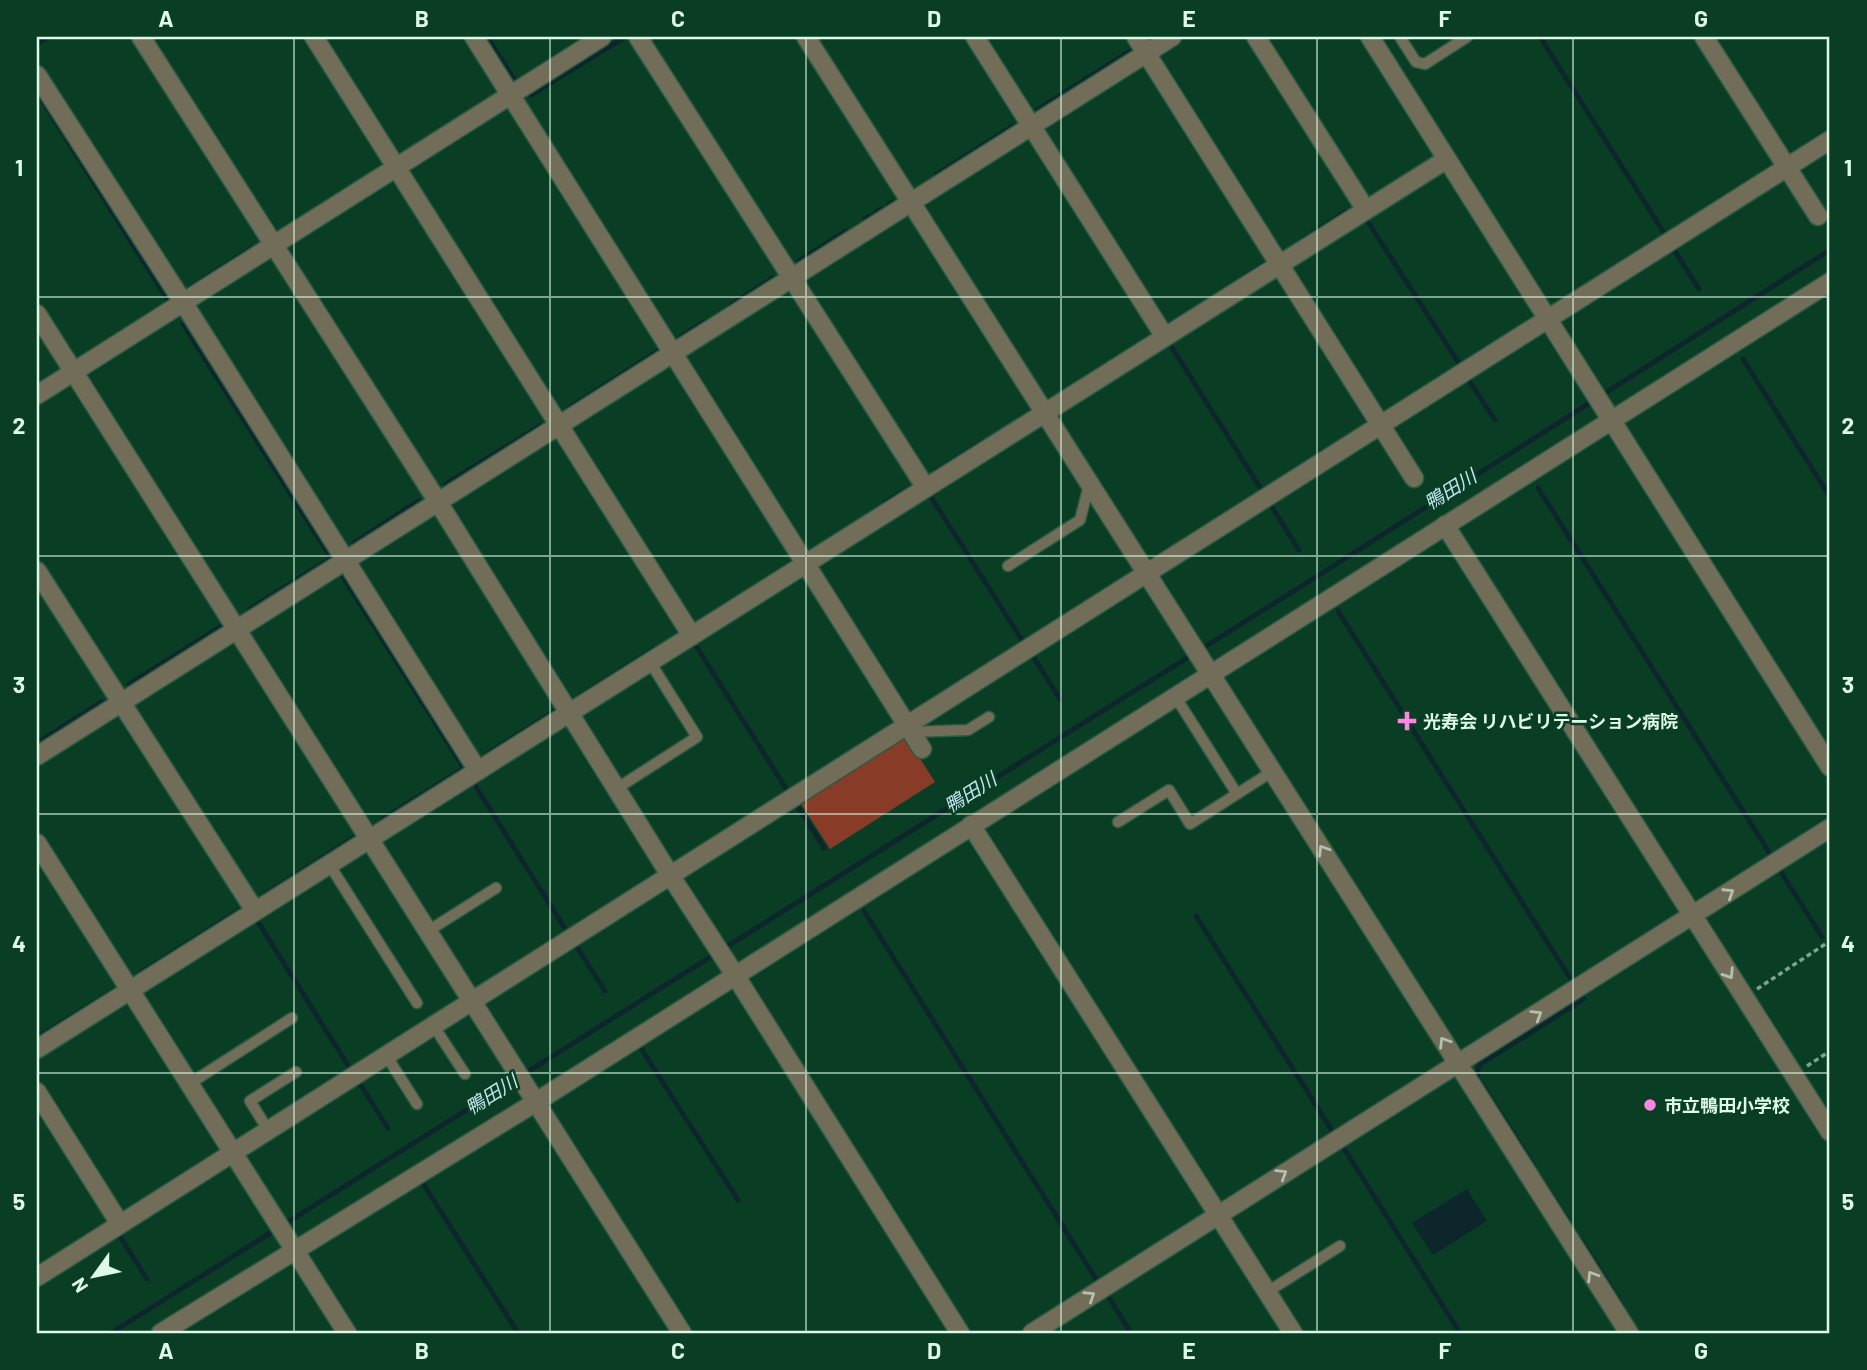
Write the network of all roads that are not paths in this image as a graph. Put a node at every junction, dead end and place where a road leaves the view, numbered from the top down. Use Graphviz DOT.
graph roads {
  1 [pos="141,37"];
  2 [pos="314,37"];
  3 [pos="474,37"];
  4 [pos="602,37"];
  5 [pos="638,37"];
  6 [pos="806,37"];
  7 [pos="975,37"];
  8 [pos="1136,37"];
  9 [pos="1172,37"];
  10 [pos="1256,37"];
  11 [pos="1370,37"];
  12 [pos="1400,37"];
  13 [pos="1468,37"];
  14 [pos="1704,37"];
  15 [pos="1146,53"];
  16 [pos="37,75"];
  17 [pos="511,95"];
  18 [pos="1032,126"];
  19 [pos="1830,140"];
  20 [pos="1447,159"];
  21 [pos="397,167"];
  22 [pos="1787,167"];
  23 [pos="911,203"];
  24 [pos="1366,210"];
  25 [pos="1818,216"];
  26 [pos="273,245"];
  27 [pos="1279,264"];
  28 [pos="792,278"];
  29 [pos="1830,282"];
  30 [pos="183,302"];
  31 [pos="37,314"];
  32 [pos="1548,318"];
  33 [pos="1165,337"];
  34 [pos="673,353"];
  35 [pos="73,372"];
  36 [pos="37,395"];
  37 [pos="1044,413"];
  38 [pos="1609,415"];
  39 [pos="1380,424"];
  40 [pos="559,425"];
  41 [pos="1413,478"];
  42 [pos="1089,485"];
  43 [pos="926,488"];
  44 [pos="438,502"];
  45 [pos="1445,525"];
  46 [pos="346,561"];
  47 [pos="806,564"];
  48 [pos="1008,566"];
  49 [pos="37,571"];
  50 [pos="1145,574"];
  51 [pos="237,630"];
  52 [pos="692,636"];
  53 [pos="650,662"];
  54 [pos="1208,668"];
  55 [pos="1175,696"];
  56 [pos="121,703"];
  57 [pos="568,713"];
  58 [pos="989,717"];
  59 [pos="909,728"];
  60 [pos="922,749"];
  61 [pos="37,756"];
  62 [pos="1830,766"];
  63 [pos="478,771"];
  64 [pos="1273,772"];
  65 [pos="616,789"];
  66 [pos="1237,794"];
  67 [pos="1118,822"];
  68 [pos="971,825"];
  69 [pos="1830,828"];
  70 [pos="369,839"];
  71 [pos="37,843"];
  72 [pos="329,864"];
  73 [pos="670,875"];
  74 [pos="496,888"];
  75 [pos="255,911"];
  76 [pos="1692,917"];
  77 [pos="428,931"];
  78 [pos="732,971"];
  79 [pos="130,990"];
  80 [pos="472,1001"];
  81 [pos="417,1003"];
  82 [pos="292,1018"];
  83 [pos="433,1025"];
  84 [pos="37,1049"];
  85 [pos="386,1055"];
  86 [pos="1459,1065"];
  87 [pos="296,1072"];
  88 [pos="465,1074"];
  89 [pos="189,1084"];
  90 [pos="37,1092"];
  91 [pos="533,1098"];
  92 [pos="417,1104"];
  93 [pos="268,1130"];
  94 [pos="1830,1132"];
  95 [pos="233,1152"];
  96 [pos="1218,1214"];
  97 [pos="120,1224"];
  98 [pos="292,1246"];
  99 [pos="1340,1246"];
  100 [pos="37,1277"];
  101 [pos="1267,1292"];
  102 [pos="162,1333"];
  103 [pos="347,1333"];
  104 [pos="682,1333"];
  105 [pos="960,1333"];
  106 [pos="1032,1333"];
  107 [pos="1293,1333"];
  108 [pos="1629,1333"];
  1 -- 26 [label="street"];
  2 -- 21 [label="street"];
  3 -- 17 [label="street"];
  4 -- 17 [label="street"];
  5 -- 28 [label="street"];
  6 -- 23 [label="street"];
  7 -- 18 [label="street"];
  8 -- 15 [label="street"];
  9 -- 15 [label="street"];
  10 -- 24 [label="street"];
  11 -- 20 [label="street"];
  12 -- 13 [label="lane"];
  14 -- 22 [label="street"];
  15 -- 18 [label="street"];
  15 -- 27 [label="street"];
  16 -- 30 [label="street"];
  17 -- 21 [label="street"];
  17 -- 34 [label="street"];
  18 -- 23 [label="street"];
  18 -- 33 [label="street"];
  19 -- 22 [label="street"];
  20 -- 24 [label="street"];
  20 -- 32 [label="street"];
  21 -- 26 [label="street"];
  21 -- 40 [label="street"];
  22 -- 25 [label="street"];
  22 -- 32 [label="street"];
  23 -- 28 [label="street"];
  23 -- 37 [label="street"];
  24 -- 27 [label="street"];
  26 -- 30 [label="street"];
  26 -- 44 [label="street"];
  27 -- 33 [label="street"];
  27 -- 39 [label="street"];
  28 -- 34 [label="street"];
  28 -- 43 [label="street"];
  29 -- 38 [label="street"];
  30 -- 35 [label="street"];
  30 -- 46 [label="street"];
  31 -- 35 [label="street"];
  32 -- 38 [label="street"];
  32 -- 39 [label="street"];
  33 -- 37 [label="street"];
  34 -- 40 [label="street"];
  34 -- 47 [label="street"];
  35 -- 36 [label="street"];
  35 -- 51 [label="street"];
  37 -- 42 [label="street"];
  37 -- 43 [label="street"];
  38 -- 45 [label="street"];
  38 -- 62 [label="street"];
  39 -- 41 [label="street"];
  39 -- 50 [label="street"];
  40 -- 44 [label="street"];
  40 -- 52 [label="street"];
  42 -- 48 [label="lane"];
  42 -- 50 [label="street"];
  43 -- 47 [label="street"];
  44 -- 46 [label="street"];
  44 -- 57 [label="street"];
  45 -- 54 [label="street"];
  45 -- 76 [label="street"];
  46 -- 51 [label="street"];
  46 -- 63 [label="street"];
  47 -- 52 [label="street"];
  47 -- 59 [label="street"];
  49 -- 56 [label="street"];
  50 -- 54 [label="street"];
  50 -- 59 [label="street"];
  51 -- 56 [label="street"];
  51 -- 70 [label="street"];
  52 -- 53 [label="street"];
  53 -- 57 [label="street"];
  53 -- 65 [label="lane"];
  54 -- 55 [label="street"];
  54 -- 64 [label="street"];
  55 -- 66 [label="lane"];
  55 -- 68 [label="street"];
  56 -- 61 [label="street"];
  56 -- 75 [label="street"];
  57 -- 63 [label="street"];
  57 -- 65 [label="street"];
  58 -- 59 [label="lane"];
  59 -- 60 [label="street"];
  59 -- 73 [label="street"];
  63 -- 70 [label="street"];
  64 -- 66 [label="lane"];
  86 -- 64 [label="street, one-way"];
  65 -- 73 [label="street"];
  66 -- 67 [label="lane"];
  68 -- 78 [label="street"];
  68 -- 96 [label="street"];
  76 -- 69 [label="street, one-way"];
  70 -- 72 [label="street"];
  70 -- 77 [label="street"];
  71 -- 79 [label="street"];
  72 -- 75 [label="street"];
  72 -- 81 [label="lane"];
  73 -- 78 [label="street"];
  73 -- 80 [label="street"];
  74 -- 77 [label="lane"];
  75 -- 79 [label="street"];
  86 -- 76 [label="street, one-way"];
  76 -- 94 [label="street, one-way"];
  77 -- 80 [label="street"];
  78 -- 91 [label="street"];
  78 -- 105 [label="street"];
  79 -- 84 [label="street"];
  79 -- 89 [label="street"];
  80 -- 83 [label="street"];
  80 -- 91 [label="street"];
  82 -- 89 [label="lane"];
  83 -- 85 [label="street"];
  83 -- 88 [label="lane"];
  85 -- 92 [label="lane"];
  85 -- 93 [label="street"];
  96 -- 86 [label="street, one-way"];
  108 -- 86 [label="street, one-way"];
  87 -- 93 [label="lane"];
  89 -- 95 [label="street"];
  90 -- 97 [label="street"];
  91 -- 98 [label="street"];
  91 -- 104 [label="street"];
  93 -- 95 [label="street"];
  95 -- 97 [label="street"];
  95 -- 98 [label="street"];
  96 -- 101 [label="street"];
  106 -- 96 [label="street, one-way"];
  97 -- 100 [label="street"];
  98 -- 102 [label="street"];
  98 -- 103 [label="street"];
  99 -- 101 [label="lane"];
  101 -- 107 [label="street"];
}
